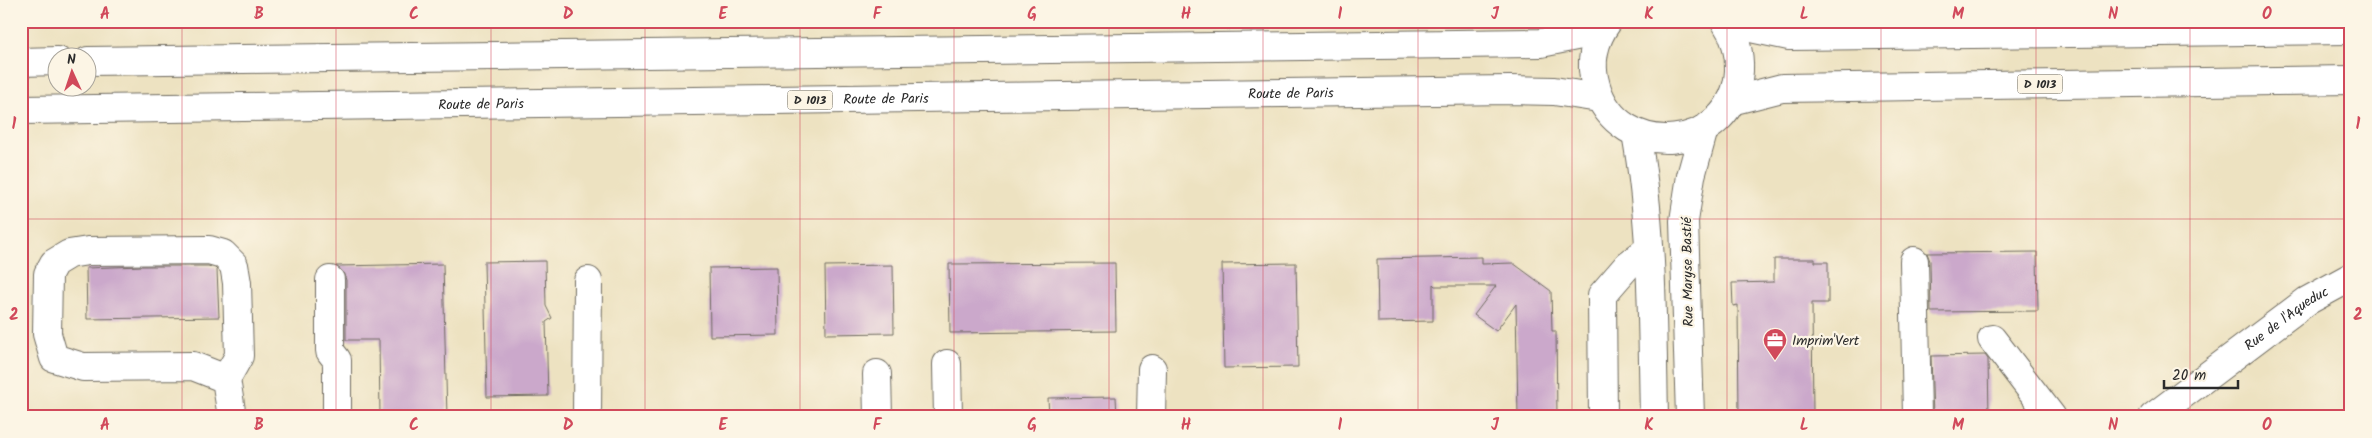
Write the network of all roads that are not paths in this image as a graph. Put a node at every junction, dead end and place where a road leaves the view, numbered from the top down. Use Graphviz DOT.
graph roads {
  1 [pos="2299,21"];
  2 [pos="1726,22"];
  3 [pos="1604,26"];
  4 [pos="2351,30"];
  5 [pos="2261,31"];
  6 [pos="48,61"];
  7 [pos="98,61"];
  8 [pos="21,62"];
  9 [pos="2351,80"];
  10 [pos="1599,98"];
  11 [pos="1731,100"];
  12 [pos="21,110"];
  13 [pos="1704,129"];
  14 [pos="1636,133"];
  15 [pos="1649,249"];
  16 [pos="1914,261"];
  17 [pos="2351,277"];
  18 [pos="330,280"];
  19 [pos="588,280"];
  20 [pos="1992,339"];
  21 [pos="947,364"];
  22 [pos="1152,369"];
  23 [pos="877,374"];
  24 [pos="226,379"];
  25 [pos="232,417"];
  26 [pos="337,417"];
  27 [pos="587,417"];
  28 [pos="878,417"];
  29 [pos="948,417"];
  30 [pos="1151,417"];
  31 [pos="1603,417"];
  32 [pos="1654,417"];
  33 [pos="1690,417"];
  34 [pos="1916,417"];
  35 [pos="2052,417"];
  36 [pos="2153,417"];
  1 -- 5 [label="main road"];
  2 -- 5 [label="main road"];
  2 -- 11 [label="main road"];
  3 -- 7 [label="main road"];
  3 -- 10 [label="main road"];
  4 -- 5 [label="main road"];
  6 -- 8 [label="main road"];
  9 -- 11 [label="main road, D 1013"];
  10 -- 12 [label="main road, Route de Paris / D 1013"];
  10 -- 14 [label="main road"];
  11 -- 13 [label="main road"];
  13 -- 14 [label="main road"];
  13 -- 33 [label="main road, Rue Maryse Bastié"];
  14 -- 15 [label="main road"];
  15 -- 31 [label="main road"];
  15 -- 32 [label="main road"];
  16 -- 34 [label="main road"];
  17 -- 36 [label="main road, Rue de l'Aqueduc"];
  18 -- 26 [label="main road"];
  19 -- 27 [label="main road"];
  20 -- 35 [label="main road"];
  21 -- 29 [label="main road"];
  22 -- 30 [label="main road"];
  23 -- 28 [label="main road"];
  24 -- 24 [label="main road"];
  24 -- 25 [label="main road"];
}
